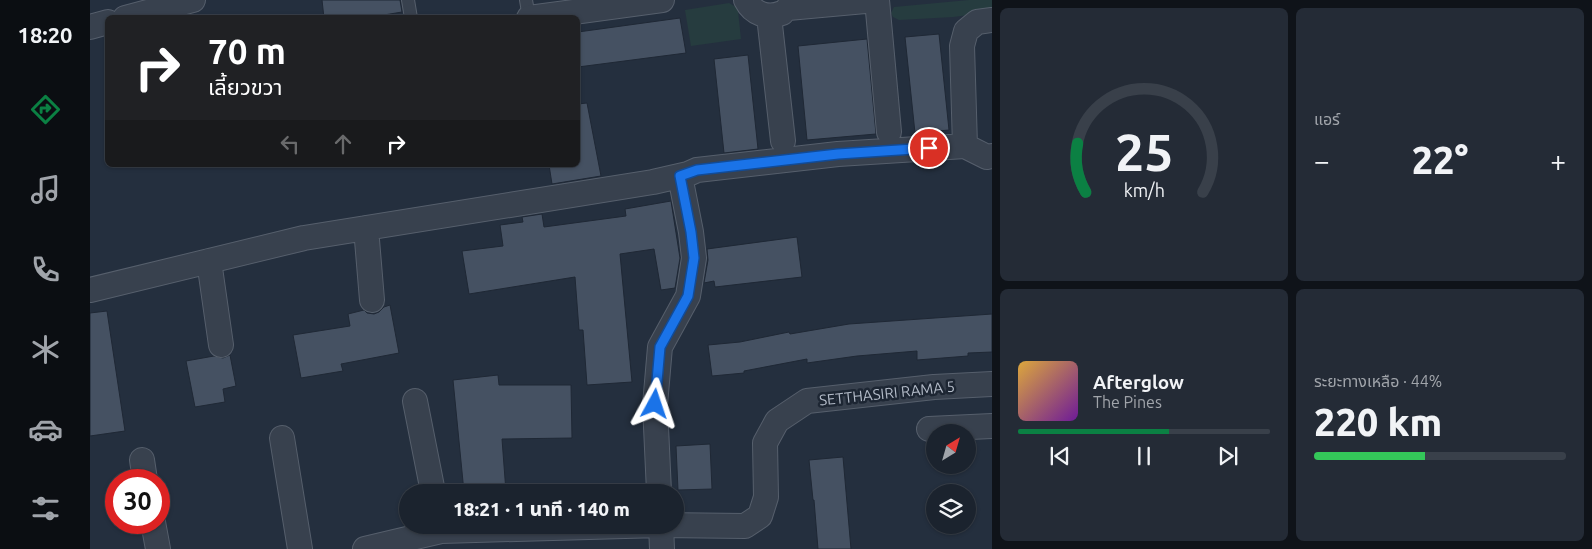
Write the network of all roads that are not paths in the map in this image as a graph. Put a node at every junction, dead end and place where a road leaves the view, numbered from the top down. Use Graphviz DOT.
graph roads {
  1 [pos="193,0"];
  2 [pos="408,0"];
  3 [pos="526,0"];
  4 [pos="662,0"];
  5 [pos="746,0"];
  6 [pos="876,0"];
  7 [pos="783,8"];
  8 [pos="136,15"];
  9 [pos="411,15"];
  10 [pos="528,15"];
  11 [pos="551,15"];
  12 [pos="992,20"];
  13 [pos="105,23"];
  14 [pos="90,26"];
  15 [pos="889,132"];
  16 [pos="783,141"];
  17 [pos="965,146"];
  18 [pos="992,156"];
  19 [pos="680,176"];
  20 [pos="366,228"];
  21 [pos="209,261"];
  22 [pos="90,290"];
  23 [pos="372,300"];
  24 [pos="222,345"];
  25 [pos="992,384"];
  26 [pos="415,401"];
  27 [pos="992,426"];
  28 [pos="976,427"];
  29 [pos="282,438"];
  30 [pos="431,484"];
  31 [pos="659,484"];
  32 [pos="684,525"];
  33 [pos="155,534"];
  34 [pos="419,534"];
  35 [pos="661,534"];
  36 [pos="158,549"];
  37 [pos="300,549"];
  38 [pos="365,549"];
  39 [pos="662,549"];
  1 -- 8 [label="street"];
  2 -- 9 [label="lane"];
  3 -- 10 [label="lane"];
  4 -- 11 [label="street"];
  5 -- 7 [label="street"];
  6 -- 7 [label="street"];
  6 -- 15 [label="street"];
  7 -- 16 [label="street"];
  12 -- 17 [label="street"];
  13 -- 14 [label="street"];
  17 -- 18 [label="street"];
  17 -- 19 [label="street"];
  19 -- 20 [label="street"];
  19 -- 31 [label="street"];
  20 -- 21 [label="street"];
  20 -- 23 [label="street"];
  21 -- 22 [label="street"];
  21 -- 24 [label="street"];
  25 -- 32 [label="street, SETTHASIRI RAMA 5"];
  26 -- 30 [label="street"];
  27 -- 28 [label="street"];
  29 -- 37 [label="street"];
  33 -- 36 [label="street"];
  34 -- 38 [label="street, SETTHASIRI RAMA 5"];
  35 -- 39 [label="street"];
}
